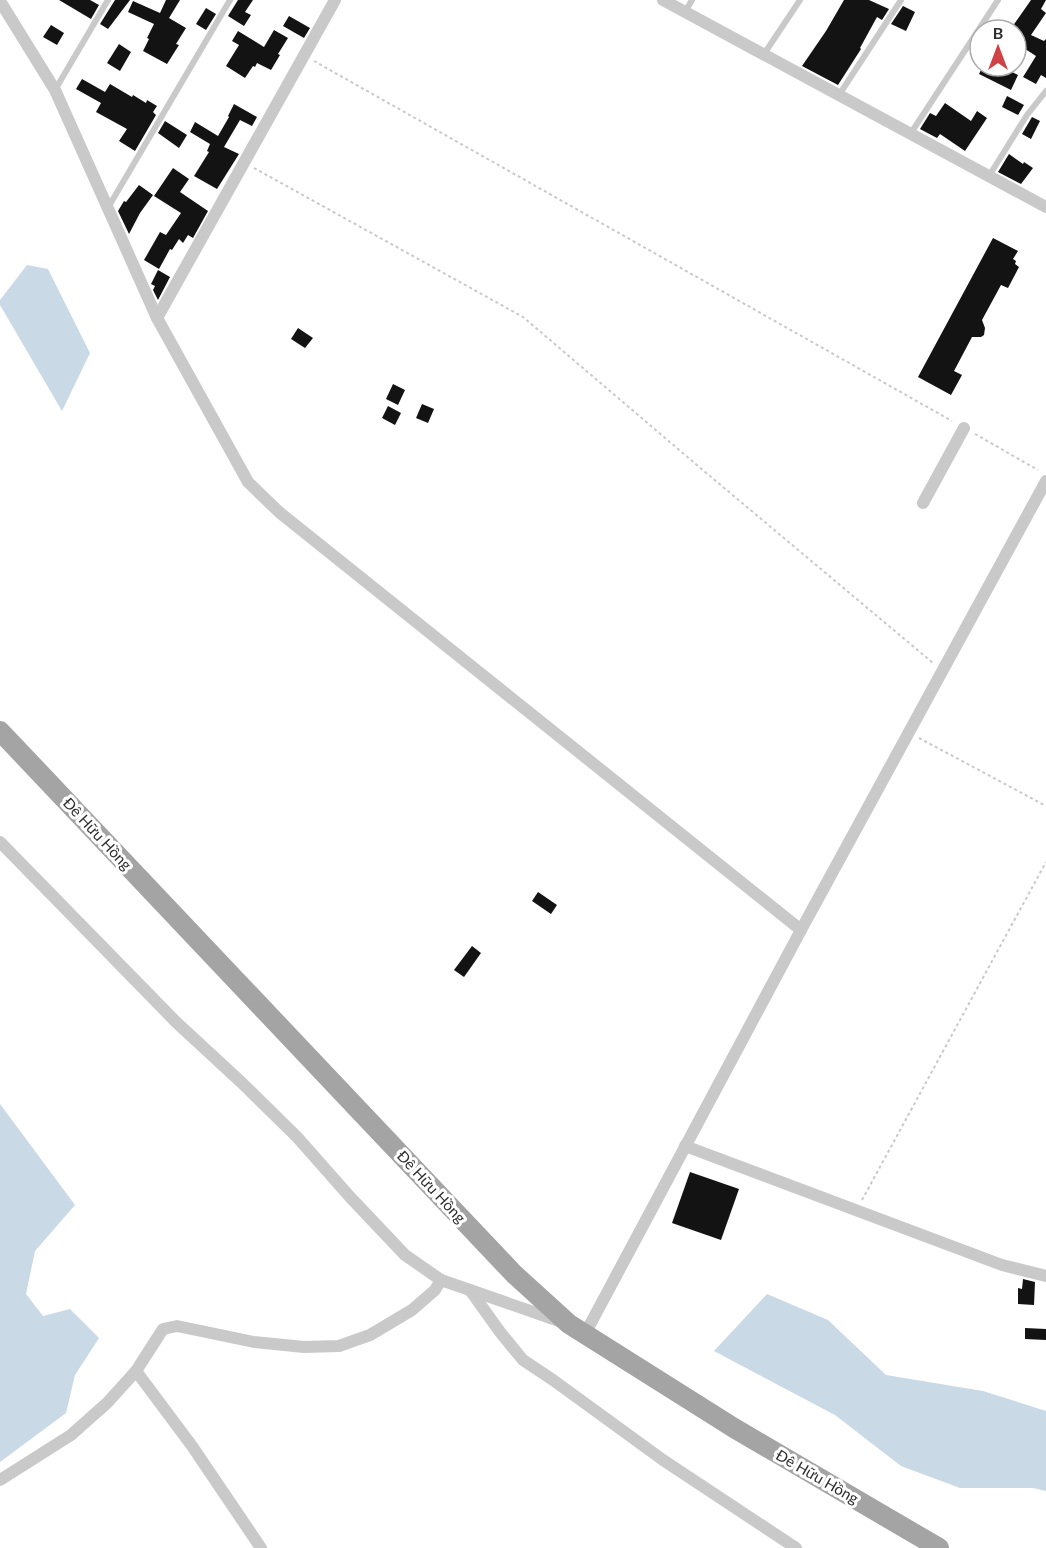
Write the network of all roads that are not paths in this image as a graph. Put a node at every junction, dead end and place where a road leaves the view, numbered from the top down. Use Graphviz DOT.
graph roads {
  1 [pos="108,0"];
  2 [pos="230,0"];
  3 [pos="335,0"];
  4 [pos="663,0"];
  5 [pos="692,0"];
  6 [pos="800,0"];
  7 [pos="901,0"];
  8 [pos="998,0"];
  9 [pos="1,1"];
  10 [pos="685,12"];
  11 [pos="764,54"];
  12 [pos="55,90"];
  13 [pos="1046,91"];
  14 [pos="839,95"];
  15 [pos="911,134"];
  16 [pos="989,176"];
  17 [pos="1046,207"];
  18 [pos="108,208"];
  19 [pos="157,318"];
  20 [pos="964,428"];
  21 [pos="1046,481"];
  22 [pos="923,503"];
  23 [pos="0,731"];
  24 [pos="0,842"];
  25 [pos="801,930"];
  26 [pos="684,1146"];
  27 [pos="1046,1276"];
  28 [pos="441,1280"];
  29 [pos="470,1290"];
  30 [pos="577,1329"];
  31 [pos="136,1371"];
  32 [pos="0,1480"];
  33 [pos="261,1548"];
  34 [pos="796,1548"];
  35 [pos="939,1548"];
  1 -- 12 [label="lane"];
  2 -- 18 [label="lane"];
  3 -- 19 [label="street"];
  4 -- 10 [label="street"];
  5 -- 10 [label="lane"];
  6 -- 11 [label="lane"];
  7 -- 14 [label="lane"];
  8 -- 15 [label="lane"];
  9 -- 12 [label="street"];
  10 -- 11 [label="street"];
  11 -- 14 [label="street"];
  12 -- 18 [label="street"];
  13 -- 16 [label="lane"];
  14 -- 15 [label="street"];
  15 -- 16 [label="street"];
  16 -- 17 [label="street"];
  18 -- 19 [label="street"];
  19 -- 25 [label="street"];
  20 -- 22 [label="street"];
  21 -- 25 [label="street"];
  23 -- 30 [label="main road, Đê Hữu Hồng"];
  24 -- 28 [label="street"];
  25 -- 26 [label="street"];
  26 -- 27 [label="street"];
  26 -- 30 [label="street"];
  28 -- 29 [label="street"];
  28 -- 31 [label="street"];
  29 -- 30 [label="street"];
  29 -- 34 [label="street"];
  30 -- 35 [label="main road, Đê Hữu Hồng"];
  31 -- 32 [label="street"];
  31 -- 33 [label="street"];
}
